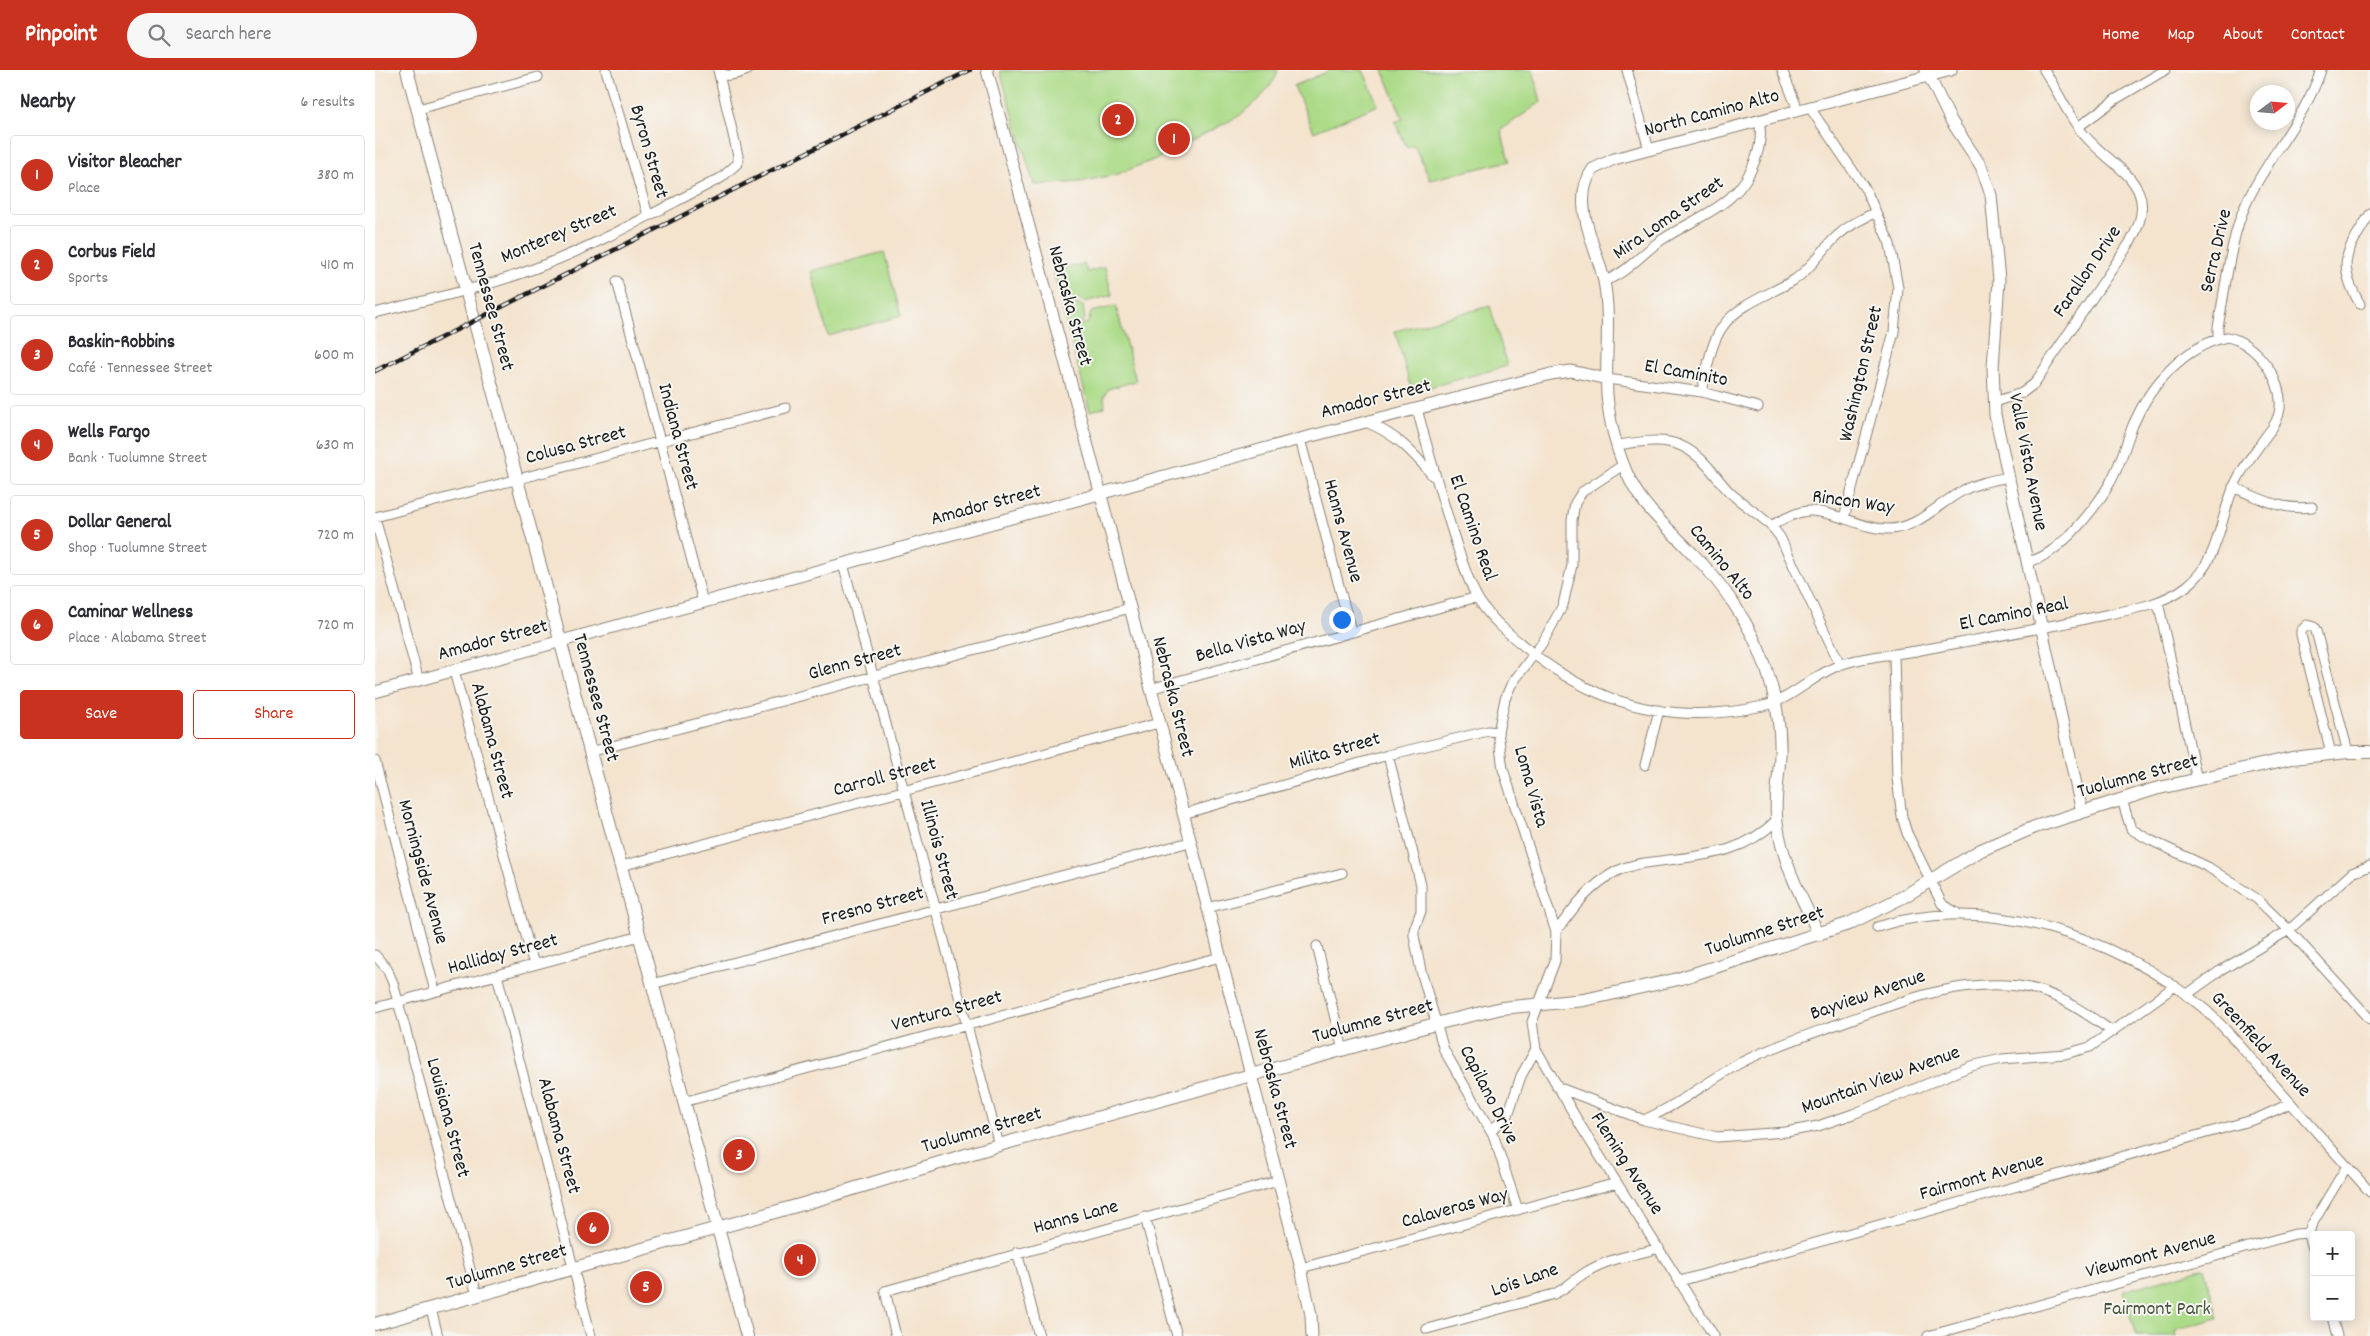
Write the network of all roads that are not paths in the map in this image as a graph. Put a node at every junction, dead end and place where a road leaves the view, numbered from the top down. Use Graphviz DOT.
graph roads {
  1 [pos="407,70"];
  2 [pos="606,70"];
  3 [pos="718,70"];
  4 [pos="748,70"];
  5 [pos="987,70"];
  6 [pos="1627,70"];
  7 [pos="1782,70"];
  8 [pos="1951,70"];
  9 [pos="2044,70"];
  10 [pos="2165,70"];
  11 [pos="2321,70"];
  12 [pos="1927,73"];
  13 [pos="538,77"];
  14 [pos="418,108"];
  15 [pos="1810,108"];
  16 [pos="1798,110"];
  17 [pos="1759,120"];
  18 [pos="2078,127"];
  19 [pos="1649,150"];
  20 [pos="1876,212"];
  21 [pos="2370,214"];
  22 [pos="648,215"];
  23 [pos="1587,220"];
  24 [pos="617,281"];
  25 [pos="1604,281"];
  26 [pos="466,289"];
  27 [pos="2360,304"];
  28 [pos="375,313"];
  29 [pos="2218,338"];
  30 [pos="1607,379"];
  31 [pos="1702,392"];
  32 [pos="1994,402"];
  33 [pos="1758,407"];
  34 [pos="786,408"];
  35 [pos="1417,409"];
  36 [pos="1366,422"];
  37 [pos="1300,439"];
  38 [pos="660,441"];
  39 [pos="1617,445"];
  40 [pos="1623,465"];
  41 [pos="2009,477"];
  42 [pos="1435,478"];
  43 [pos="517,479"];
  44 [pos="2233,487"];
  45 [pos="1100,494"];
  46 [pos="2312,507"];
  47 [pos="375,518"];
  48 [pos="1844,518"];
  49 [pos="1772,525"];
  50 [pos="2028,562"];
  51 [pos="843,564"];
  52 [pos="1477,597"];
  53 [pos="703,602"];
  54 [pos="2158,602"];
  55 [pos="1130,608"];
  56 [pos="2043,628"];
  57 [pos="1351,631"];
  58 [pos="560,642"];
  59 [pos="1534,654"];
  60 [pos="1894,655"];
  61 [pos="1840,664"];
  62 [pos="454,671"];
  63 [pos="873,676"];
  64 [pos="419,681"];
  65 [pos="1150,689"];
  66 [pos="375,692"];
  67 [pos="1776,702"];
  68 [pos="1659,710"];
  69 [pos="1159,723"];
  70 [pos="1498,732"];
  71 [pos="590,752"];
  72 [pos="2348,752"];
  73 [pos="2370,752"];
  74 [pos="2331,753"];
  75 [pos="1388,755"];
  76 [pos="375,761"];
  77 [pos="1645,765"];
  78 [pos="2197,780"];
  79 [pos="904,791"];
  80 [pos="2122,800"];
  81 [pos="2082,812"];
  82 [pos="1183,814"];
  83 [pos="1777,820"];
  84 [pos="1189,842"];
  85 [pos="621,866"];
  86 [pos="2370,866"];
  87 [pos="1342,873"];
  88 [pos="1930,881"];
  89 [pos="1207,908"];
  90 [pos="936,909"];
  91 [pos="1958,914"];
  92 [pos="1877,927"];
  93 [pos="2289,930"];
  94 [pos="1556,932"];
  95 [pos="1819,935"];
  96 [pos="640,936"];
  97 [pos="1317,946"];
  98 [pos="375,955"];
  99 [pos="1220,957"];
  100 [pos="535,964"];
  101 [pos="497,975"];
  102 [pos="652,984"];
  103 [pos="2175,986"];
  104 [pos="435,991"];
  105 [pos="2186,995"];
  106 [pos="397,1002"];
  107 [pos="1539,1005"];
  108 [pos="375,1008"];
  109 [pos="2370,1019"];
  110 [pos="1435,1024"];
  111 [pos="967,1025"];
  112 [pos="2113,1032"];
  113 [pos="1536,1049"];
  114 [pos="1343,1050"];
  115 [pos="1251,1076"];
  116 [pos="1557,1087"];
  117 [pos="683,1102"];
  118 [pos="2291,1103"];
  119 [pos="1644,1120"];
  120 [pos="1490,1130"];
  121 [pos="999,1145"];
  122 [pos="2347,1166"];
  123 [pos="1278,1181"];
  124 [pos="1617,1183"];
  125 [pos="2370,1192"];
  126 [pos="1518,1210"];
  127 [pos="1145,1217"];
  128 [pos="718,1228"];
  129 [pos="2310,1231"];
  130 [pos="2310,1233"];
  131 [pos="1659,1248"];
  132 [pos="1017,1252"];
  133 [pos="574,1268"];
  134 [pos="1301,1268"];
  135 [pos="1679,1281"];
  136 [pos="477,1296"];
  137 [pos="431,1309"];
  138 [pos="376,1321"];
  139 [pos="2333,1321"];
  140 [pos="1427,1329"];
  141 [pos="438,1336"];
  142 [pos="591,1336"];
  143 [pos="747,1336"];
  144 [pos="897,1336"];
  145 [pos="1039,1336"];
  146 [pos="1177,1336"];
  147 [pos="1312,1336"];
  148 [pos="1715,1336"];
  149 [pos="1928,1336"];
  150 [pos="2337,1336"];
  1 -- 14 [label="main road, Tennessee Street"];
  2 -- 22 [label="street, Byron Street"];
  3 -- 4 [label="street"];
  3 -- 22 [label="street, Monterey Street"];
  5 -- 45 [label="street, Nebraska Street"];
  6 -- 19 [label="street"];
  7 -- 16 [label="street"];
  8 -- 12 [label="street, North Camino Alto"];
  9 -- 18 [label="street, Farallon Drive"];
  10 -- 18 [label="street"];
  11 -- 29 [label="street, Serra Drive"];
  12 -- 15 [label="street, North Camino Alto"];
  12 -- 32 [label="street, Valle Vista Avenue"];
  13 -- 14 [label="street"];
  14 -- 26 [label="main road, Tennessee Street"];
  15 -- 16 [label="street, North Camino Alto"];
  15 -- 20 [label="street, Washington Street"];
  16 -- 17 [label="street, North Camino Alto"];
  17 -- 19 [label="street, North Camino Alto"];
  17 -- 25 [label="street, Mira Loma Street"];
  18 -- 32 [label="street, Farallon Drive"];
  19 -- 23 [label="street, North Camino Alto"];
  20 -- 31 [label="street"];
  20 -- 48 [label="street, Washington Street"];
  21 -- 27 [label="street"];
  22 -- 26 [label="street, Monterey Street"];
  23 -- 25 [label="street, Camino Alto"];
  24 -- 38 [label="street, Indiana Street"];
  25 -- 30 [label="street, Camino Alto"];
  26 -- 28 [label="street, Monterey Street"];
  26 -- 43 [label="main road, Tennessee Street"];
  29 -- 44 [label="street, El Camino Real"];
  29 -- 50 [label="street"];
  30 -- 31 [label="street, El Caminito"];
  30 -- 35 [label="street, Amador Street"];
  30 -- 39 [label="street, Camino Alto"];
  31 -- 33 [label="street, El Caminito"];
  32 -- 41 [label="street, Valle Vista Avenue"];
  34 -- 38 [label="street, Colusa Street"];
  35 -- 36 [label="street, Amador Street"];
  35 -- 42 [label="street, El Camino Real"];
  36 -- 37 [label="street, Amador Street"];
  36 -- 42 [label="street"];
  37 -- 45 [label="street, Amador Street"];
  37 -- 57 [label="street, Hanns Avenue"];
  38 -- 43 [label="street, Colusa Street"];
  38 -- 53 [label="street, Indiana Street"];
  39 -- 40 [label="street, Camino Alto"];
  39 -- 49 [label="street"];
  40 -- 59 [label="street, Loma Vista"];
  40 -- 67 [label="street, Camino Alto"];
  41 -- 48 [label="street, Rincon Way"];
  41 -- 50 [label="street, Valle Vista Avenue"];
  42 -- 52 [label="street, El Camino Real"];
  43 -- 47 [label="street, Colusa Street"];
  43 -- 58 [label="main road, Tennessee Street"];
  44 -- 46 [label="street"];
  44 -- 54 [label="street, El Camino Real"];
  45 -- 51 [label="street, Amador Street"];
  45 -- 55 [label="street, Nebraska Street"];
  47 -- 64 [label="street"];
  48 -- 49 [label="street, Rincon Way"];
  49 -- 61 [label="street"];
  50 -- 56 [label="street, Valle Vista Avenue"];
  51 -- 53 [label="street, Amador Street"];
  51 -- 63 [label="street, Illinois Street"];
  52 -- 57 [label="street, Bella Vista Way"];
  52 -- 59 [label="street, El Camino Real"];
  53 -- 58 [label="street, Amador Street"];
  54 -- 56 [label="street, El Camino Real"];
  54 -- 78 [label="street"];
  55 -- 63 [label="street, Glenn Street"];
  55 -- 65 [label="street, Nebraska Street"];
  56 -- 60 [label="street, El Camino Real"];
  56 -- 81 [label="street, Valle Vista Avenue"];
  57 -- 65 [label="street, Bella Vista Way"];
  58 -- 62 [label="street, Amador Street"];
  58 -- 71 [label="main road, Tennessee Street"];
  59 -- 68 [label="street, El Camino Real"];
  59 -- 70 [label="street, Loma Vista"];
  60 -- 61 [label="street, El Camino Real"];
  60 -- 88 [label="street"];
  61 -- 67 [label="street, El Camino Real"];
  62 -- 64 [label="street, Amador Street"];
  62 -- 100 [label="street, Alabama Street"];
  63 -- 71 [label="street, Glenn Street"];
  63 -- 79 [label="street, Illinois Street"];
  64 -- 66 [label="street, Amador Street"];
  65 -- 69 [label="street, Nebraska Street"];
  67 -- 68 [label="street, El Camino Real"];
  67 -- 83 [label="street, Camino Alto"];
  68 -- 77 [label="street"];
  69 -- 79 [label="street, Carroll Street"];
  69 -- 82 [label="street, Nebraska Street"];
  70 -- 75 [label="street, Milita Street"];
  70 -- 94 [label="street, Loma Vista"];
  71 -- 85 [label="main road, Tennessee Street"];
  72 -- 73 [label="main road, Tuolumne Street"];
  72 -- 74 [label="main road, Tuolumne Street"];
  72 -- 74 [label="street"];
  74 -- 78 [label="main road, Tuolumne Street"];
  75 -- 82 [label="street, Milita Street"];
  75 -- 110 [label="street, Capilano Drive"];
  76 -- 104 [label="street, Morningside Avenue"];
  78 -- 80 [label="main road, Tuolumne Street"];
  79 -- 85 [label="street, Carroll Street"];
  79 -- 90 [label="street, Illinois Street"];
  80 -- 81 [label="main road, Tuolumne Street"];
  80 -- 93 [label="street"];
  81 -- 88 [label="main road, Tuolumne Street"];
  82 -- 84 [label="street, Nebraska Street"];
  83 -- 94 [label="street"];
  83 -- 95 [label="street, Camino Alto"];
  84 -- 89 [label="street, Nebraska Street"];
  84 -- 90 [label="street, Fresno Street"];
  85 -- 96 [label="main road, Tennessee Street"];
  86 -- 93 [label="street"];
  87 -- 89 [label="street"];
  88 -- 91 [label="street"];
  88 -- 95 [label="main road, Tuolumne Street"];
  89 -- 99 [label="street, Nebraska Street"];
  90 -- 102 [label="street, Fresno Street"];
  90 -- 111 [label="street, Illinois Street"];
  91 -- 92 [label="street, Greenfield Avenue"];
  91 -- 103 [label="street, Greenfield Avenue"];
  93 -- 105 [label="street"];
  93 -- 109 [label="street"];
  94 -- 107 [label="street, Loma Vista"];
  95 -- 107 [label="main road, Tuolumne Street"];
  96 -- 100 [label="street, Halliday Street"];
  96 -- 102 [label="main road, Tennessee Street"];
  97 -- 114 [label="street"];
  98 -- 106 [label="street, Louisiana Street"];
  99 -- 111 [label="street, Ventura Street"];
  99 -- 115 [label="street, Nebraska Street"];
  100 -- 101 [label="street, Halliday Street"];
  101 -- 104 [label="street, Halliday Street"];
  101 -- 133 [label="street, Alabama Street"];
  102 -- 117 [label="main road, Tennessee Street"];
  103 -- 105 [label="street, Greenfield Avenue"];
  103 -- 112 [label="street, Mountain View Avenue"];
  104 -- 106 [label="street, Halliday Street"];
  105 -- 118 [label="street, Greenfield Avenue"];
  106 -- 108 [label="street, Halliday Street"];
  106 -- 136 [label="street, Louisiana Street"];
  107 -- 110 [label="main road, Tuolumne Street"];
  107 -- 113 [label="street, Fleming Avenue"];
  110 -- 114 [label="main road, Tuolumne Street"];
  110 -- 120 [label="street, Capilano Drive"];
  111 -- 117 [label="street, Ventura Street"];
  111 -- 121 [label="street, Illinois Street"];
  112 -- 119 [label="street, Mountain View Avenue"];
  112 -- 119 [label="street, Bayview Avenue"];
  113 -- 116 [label="street, Fleming Avenue"];
  113 -- 120 [label="street"];
  114 -- 115 [label="main road, Tuolumne Street"];
  115 -- 121 [label="main road, Tuolumne Street"];
  115 -- 123 [label="street, Nebraska Street"];
  116 -- 119 [label="street, Mountain View Avenue"];
  116 -- 124 [label="street, Fleming Avenue"];
  117 -- 128 [label="main road, Tennessee Street"];
  118 -- 122 [label="street, Greenfield Avenue"];
  118 -- 135 [label="street, Fairmont Avenue"];
  120 -- 126 [label="street, Capilano Drive"];
  121 -- 128 [label="main road, Tuolumne Street"];
  122 -- 125 [label="street, Greenfield Avenue"];
  122 -- 129 [label="street"];
  123 -- 127 [label="street, Hanns Lane"];
  123 -- 134 [label="street, Nebraska Street"];
  124 -- 126 [label="street, Calaveras Way"];
  124 -- 131 [label="street, Fleming Avenue"];
  126 -- 134 [label="street, Calaveras Way"];
  127 -- 132 [label="street, Hanns Lane"];
  127 -- 146 [label="street"];
  128 -- 133 [label="main road, Tuolumne Street"];
  128 -- 143 [label="main road, Tennessee Street"];
  130 -- 149 [label="street, Viewmont Avenue"];
  131 -- 135 [label="street, Fleming Avenue"];
  131 -- 140 [label="street, Lois Lane"];
  132 -- 144 [label="street, Hanns Lane"];
  132 -- 145 [label="street"];
  133 -- 136 [label="main road, Tuolumne Street"];
  133 -- 142 [label="street, Alabama Street"];
  134 -- 147 [label="street, Nebraska Street"];
  135 -- 148 [label="street, Fleming Avenue"];
  136 -- 137 [label="main road, Tuolumne Street"];
  137 -- 138 [label="main road, Tuolumne Street"];
  137 -- 141 [label="street"];
  139 -- 150 [label="street"];
}
